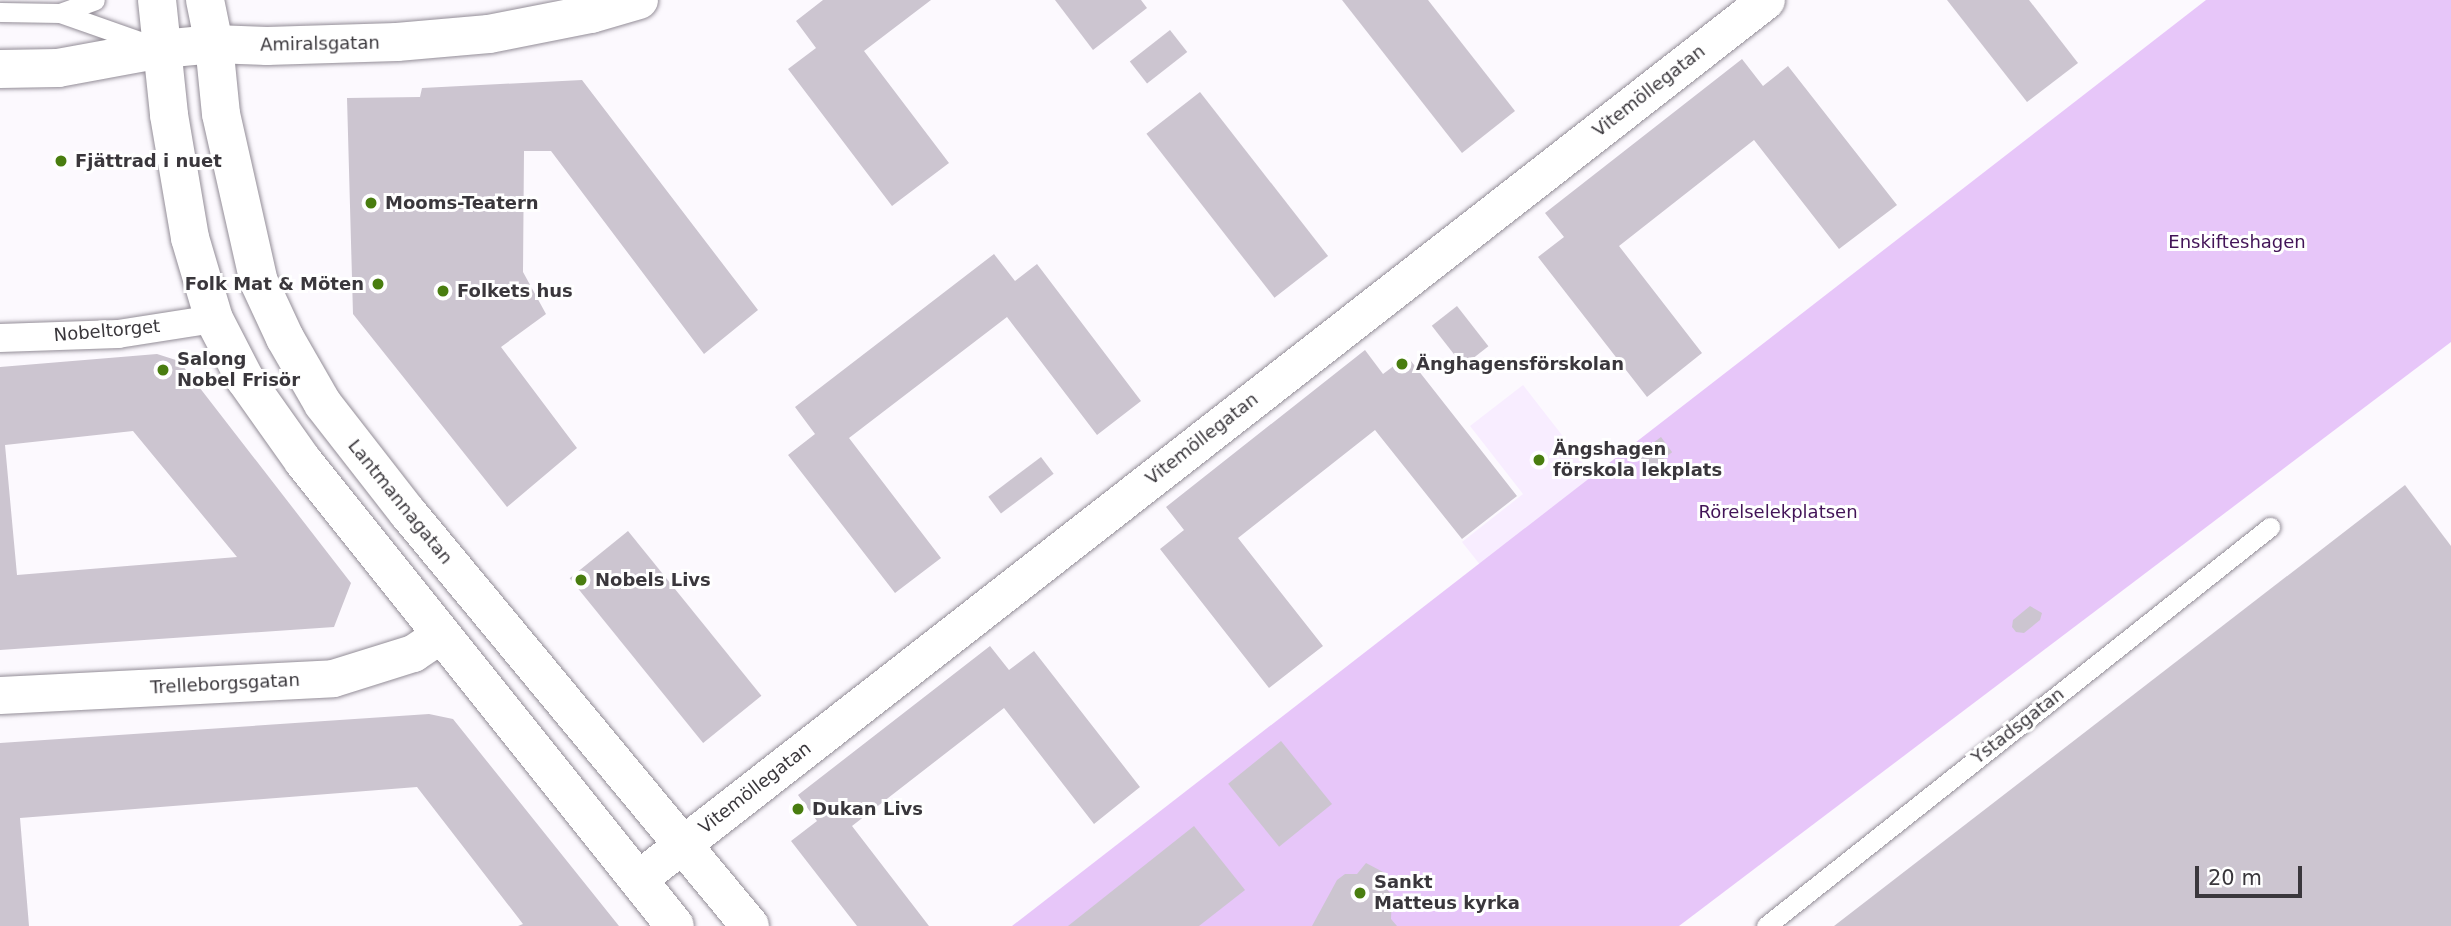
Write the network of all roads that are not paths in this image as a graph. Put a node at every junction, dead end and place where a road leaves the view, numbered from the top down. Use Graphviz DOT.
graph roads {
  1 [pos="95,0"];
  2 [pos="157,0"];
  3 [pos="205,0"];
  4 [pos="639,0"];
  5 [pos="1766,0"];
  6 [pos="0,12"];
  7 [pos="60,13"];
  8 [pos="214,44"];
  9 [pos="162,49"];
  10 [pos="0,69"];
  11 [pos="214,319"];
  12 [pos="0,338"];
  13 [pos="2270,527"];
  14 [pos="441,634"];
  15 [pos="0,695"];
  16 [pos="684,844"];
  17 [pos="638,878"];
  18 [pos="675,926"];
  19 [pos="750,926"];
  20 [pos="1766,926"];
  1 -- 7 [label="lane"];
  2 -- 9 [label="street"];
  3 -- 8 [label="street, Lantmannagatan"];
  4 -- 8 [label="street, Amiralsgatan"];
  5 -- 16 [label="street, Vitemöllegatan"];
  6 -- 7 [label="lane"];
  7 -- 9 [label="lane"];
  8 -- 9 [label="street, Amiralsgatan"];
  8 -- 16 [label="street, Lantmannagatan"];
  9 -- 10 [label="street, Amiralsgatan"];
  9 -- 11 [label="street"];
  11 -- 12 [label="street, Nobeltorget"];
  11 -- 14 [label="street"];
  13 -- 20 [label="lane, Ystadsgatan"];
  14 -- 15 [label="street, Trelleborgsgatan"];
  14 -- 17 [label="street"];
  16 -- 17 [label="street, Vitemöllegatan"];
  16 -- 19 [label="street, Lantmannagatan"];
  17 -- 18 [label="street"];
}
